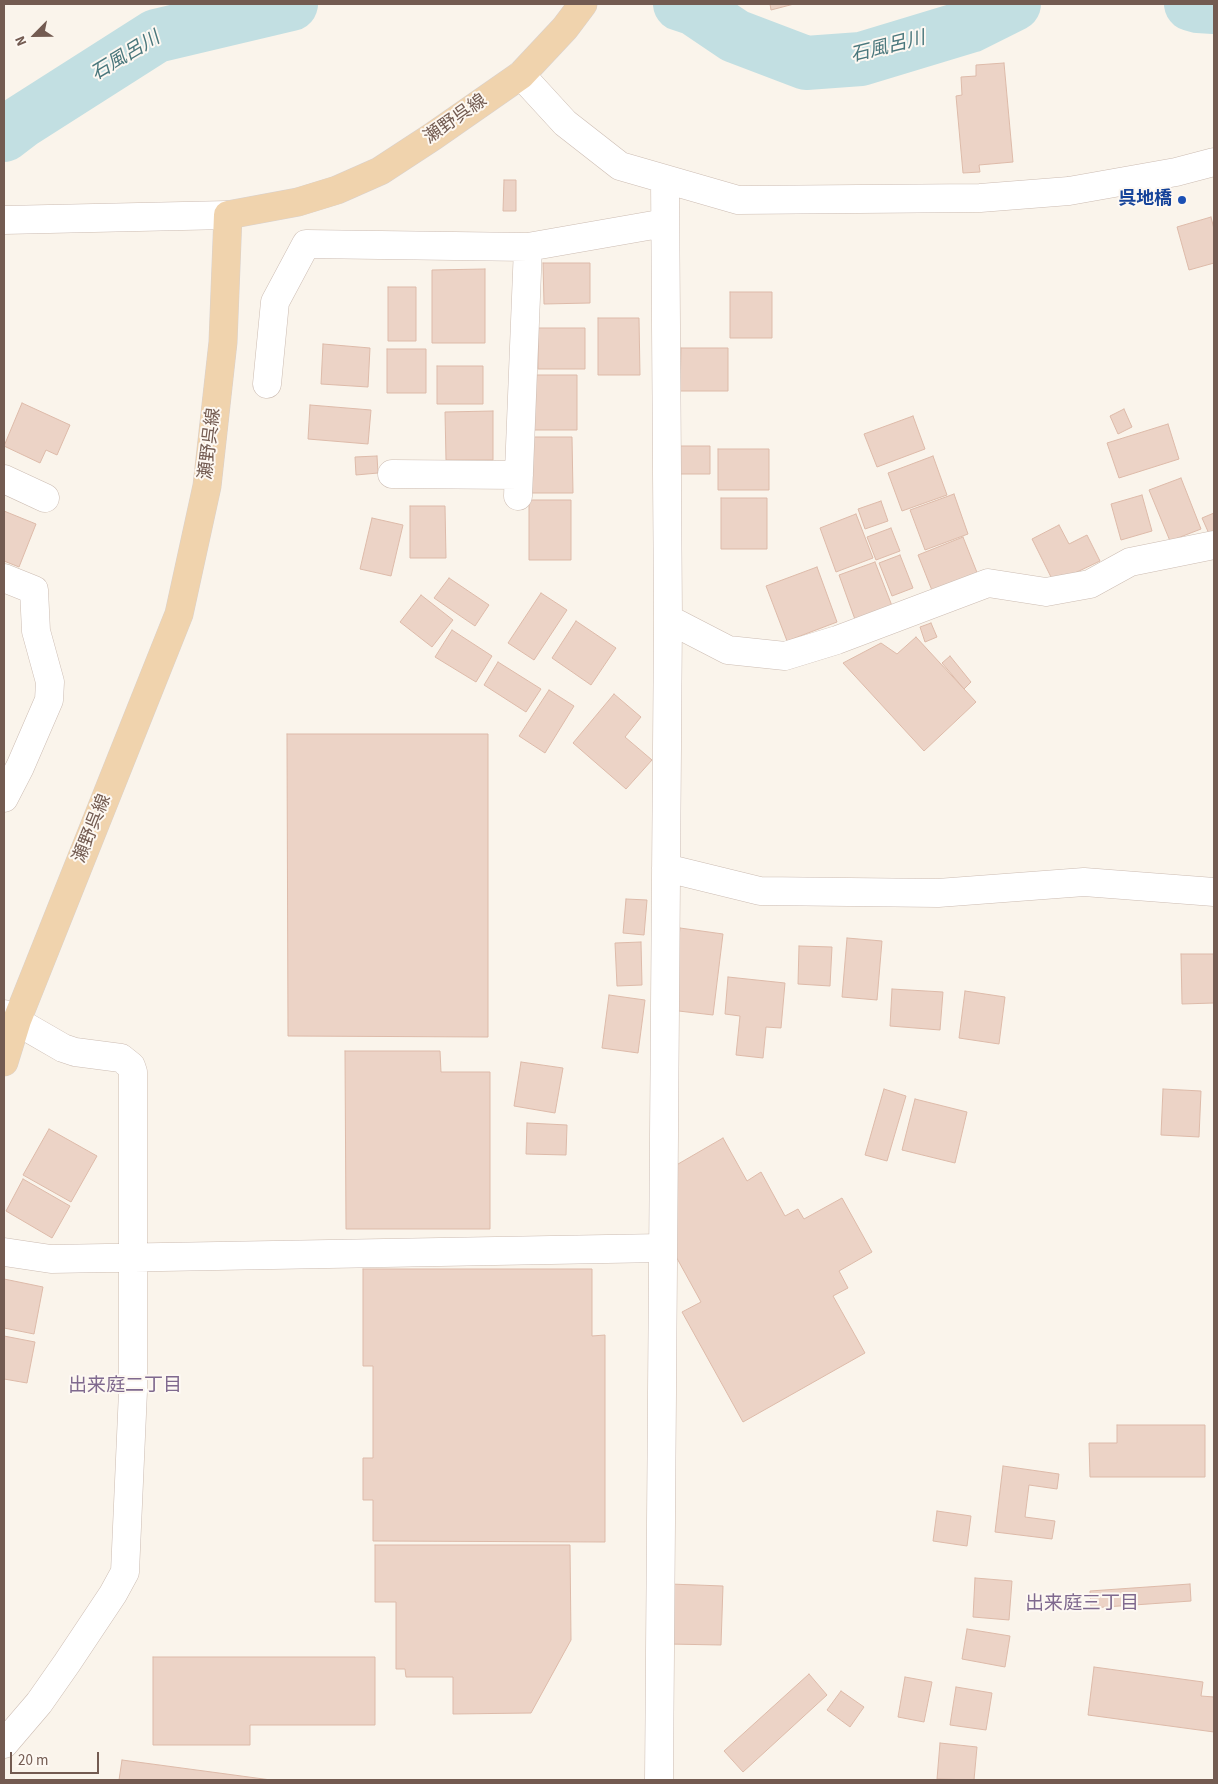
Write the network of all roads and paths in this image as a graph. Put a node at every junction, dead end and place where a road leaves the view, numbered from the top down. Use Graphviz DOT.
graph roads {
  1 [pos="583,4"];
  2 [pos="521,75"];
  3 [pos="1214,162"];
  4 [pos="665,179"];
  5 [pos="228,215"];
  6 [pos="4,220"];
  7 [pos="665,223"];
  8 [pos="528,247"];
  9 [pos="267,384"];
  10 [pos="392,474"];
  11 [pos="4,479"];
  12 [pos="45,498"];
  13 [pos="1214,545"];
  14 [pos="4,578"];
  15 [pos="668,619"];
  16 [pos="4,798"];
  17 [pos="666,868"];
  18 [pos="1214,892"];
  19 [pos="10,1017"];
  20 [pos="4,1062"];
  21 [pos="662,1248"];
  22 [pos="4,1252"];
  23 [pos="133,1258"];
  24 [pos="4,1744"];
  25 [pos="659,1780"];
  1 -- 2 [label="main road, 瀬野呉線"];
  2 -- 4 [label="street"];
  2 -- 5 [label="main road, 瀬野呉線"];
  3 -- 4 [label="street"];
  4 -- 7 [label="street"];
  5 -- 6 [label="street"];
  5 -- 19 [label="main road, 瀬野呉線"];
  7 -- 8 [label="street"];
  7 -- 15 [label="street"];
  8 -- 9 [label="street"];
  8 -- 10 [label="street"];
  11 -- 12 [label="street"];
  13 -- 15 [label="street"];
  14 -- 16 [label="street"];
  15 -- 17 [label="street"];
  17 -- 18 [label="street"];
  17 -- 21 [label="street"];
  19 -- 20 [label="main road, 瀬野呉線"];
  19 -- 23 [label="street"];
  21 -- 23 [label="street"];
  21 -- 25 [label="street"];
  22 -- 23 [label="street"];
  23 -- 24 [label="street"];
}
